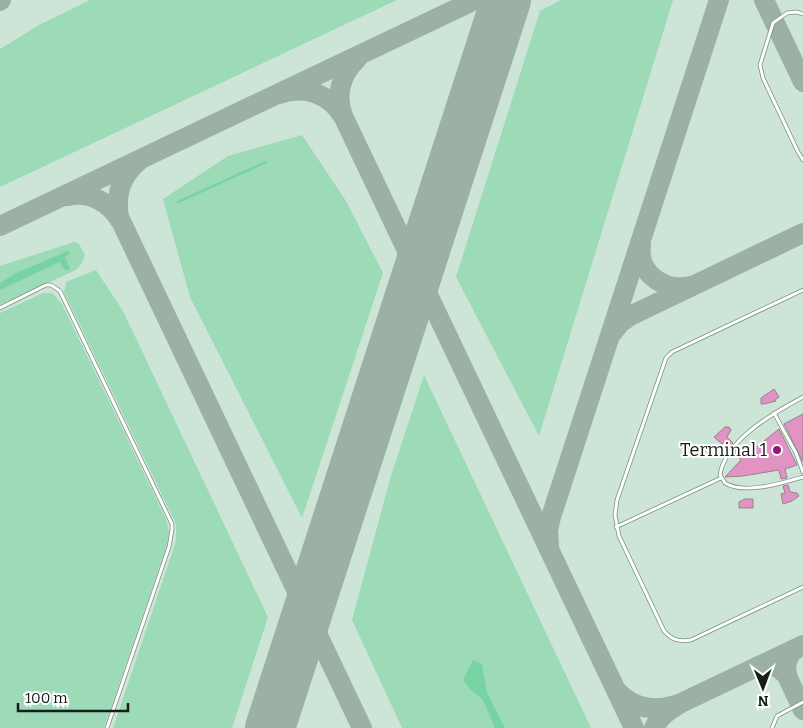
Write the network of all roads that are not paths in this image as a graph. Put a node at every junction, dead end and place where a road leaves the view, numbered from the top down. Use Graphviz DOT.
graph roads {
  1 [pos="803,14"];
  2 [pos="803,160"];
  3 [pos="803,290"];
  4 [pos="0,308"];
  5 [pos="803,397"];
  6 [pos="774,413"];
  7 [pos="803,472"];
  8 [pos="803,477"];
  9 [pos="721,478"];
  10 [pos="616,527"];
  11 [pos="803,587"];
  12 [pos="803,702"];
  13 [pos="107,728"];
  14 [pos="772,728"];
  1 -- 2 [label="lane"];
  3 -- 10 [label="lane"];
  4 -- 13 [label="lane"];
  5 -- 6 [label="lane"];
  6 -- 7 [label="lane"];
  6 -- 9 [label="lane"];
  8 -- 9 [label="lane"];
  9 -- 10 [label="lane"];
  10 -- 11 [label="lane"];
  12 -- 14 [label="lane"];
}
